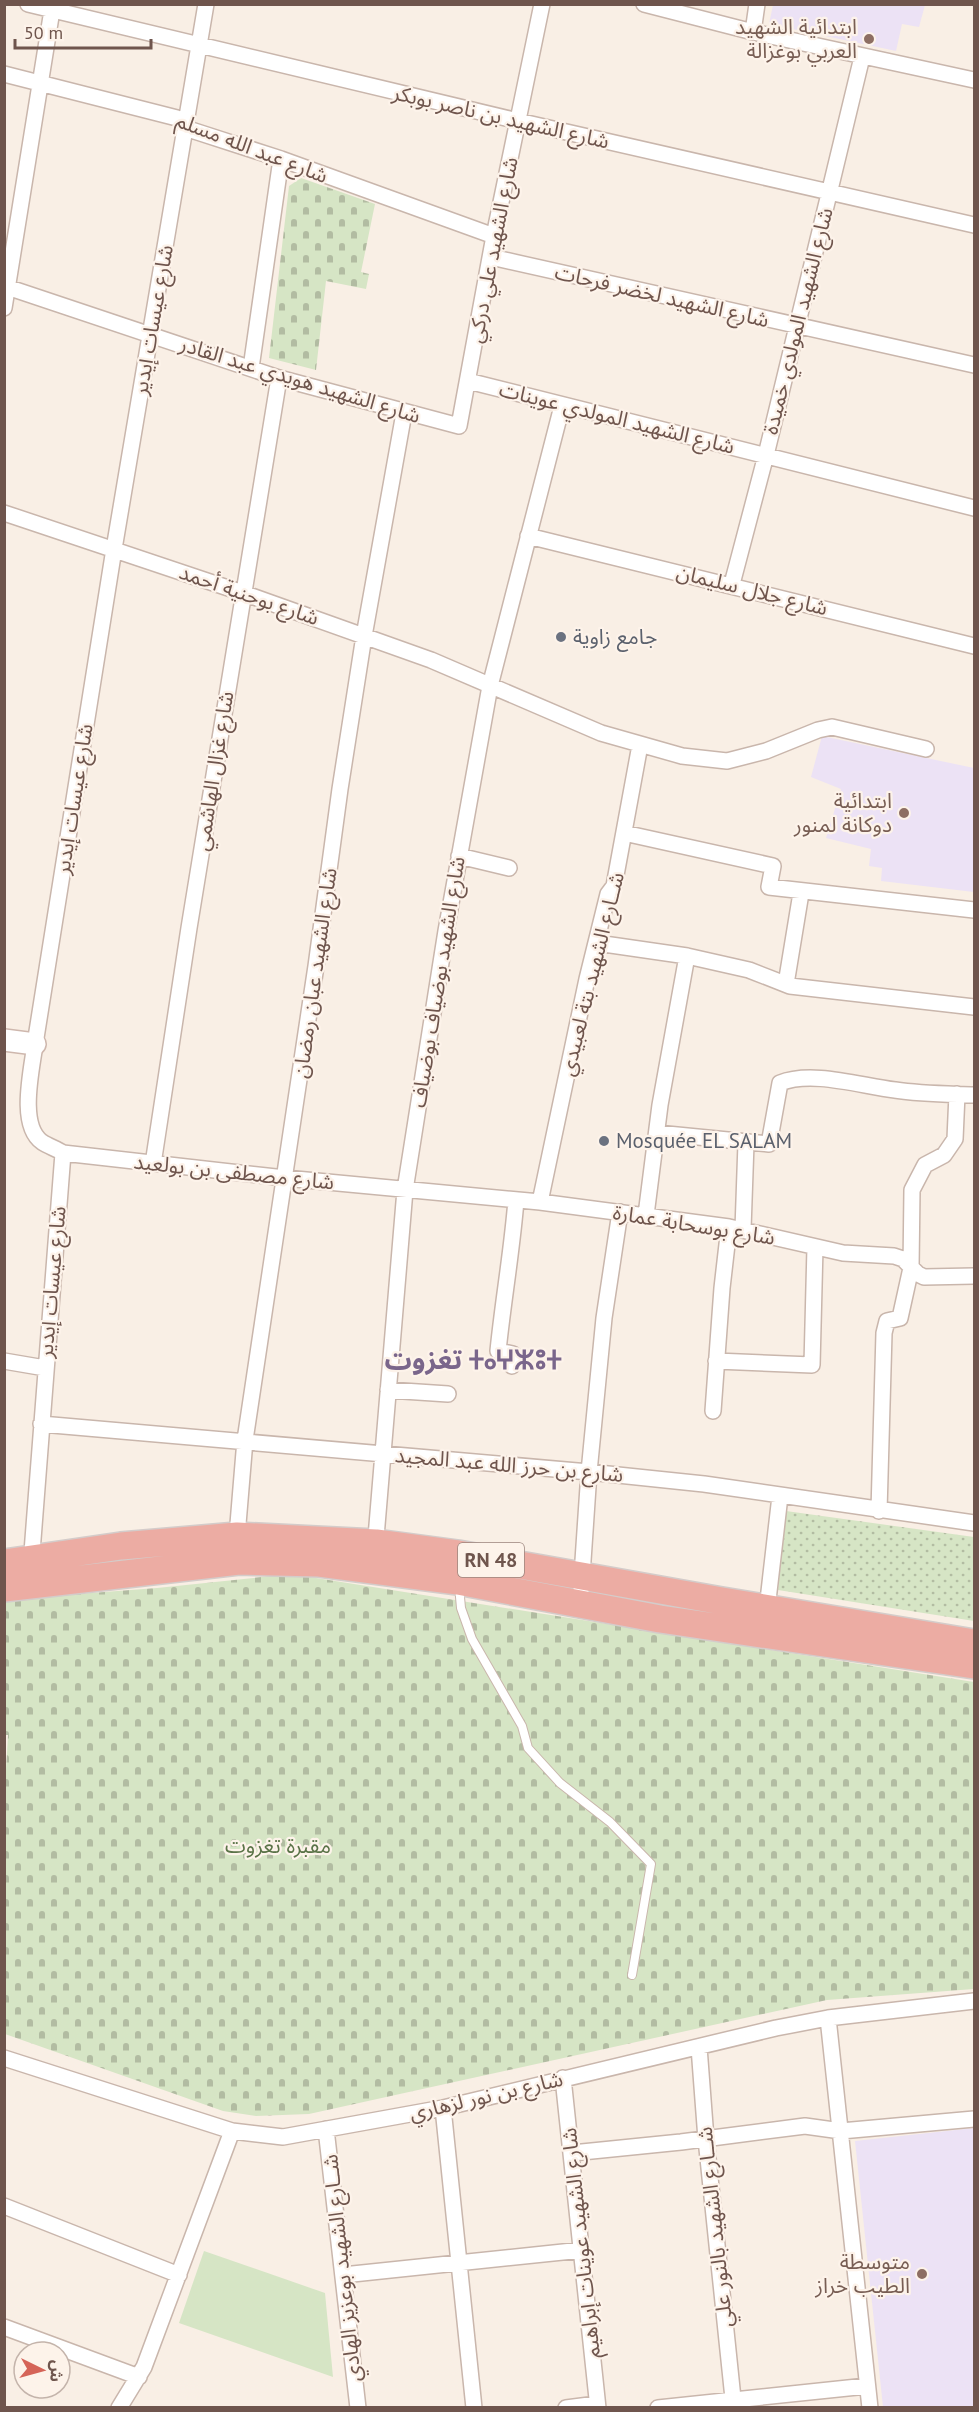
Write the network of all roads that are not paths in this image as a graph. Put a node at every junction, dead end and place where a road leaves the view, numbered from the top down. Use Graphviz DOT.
graph roads {
  1 [pos="28,4"];
  2 [pos="206,4"];
  3 [pos="542,4"];
  4 [pos="644,4"];
  5 [pos="757,4"];
  6 [pos="53,7"];
  7 [pos="753,32"];
  8 [pos="199,44"];
  9 [pos="862,57"];
  10 [pos="4,74"];
  11 [pos="975,80"];
  12 [pos="39,82"];
  13 [pos="518,122"];
  14 [pos="185,128"];
  15 [pos="280,159"];
  16 [pos="829,193"];
  17 [pos="975,225"];
  18 [pos="495,236"];
  19 [pos="491,257"];
  20 [pos="6,287"];
  21 [pos="4,308"];
  22 [pos="797,326"];
  23 [pos="151,336"];
  24 [pos="975,365"];
  25 [pos="251,368"];
  26 [pos="279,378"];
  27 [pos="468,381"];
  28 [pos="562,406"];
  29 [pos="404,413"];
  30 [pos="459,426"];
  31 [pos="766,455"];
  32 [pos="975,508"];
  33 [pos="4,513"];
  34 [pos="528,536"];
  35 [pos="114,549"];
  36 [pos="732,584"];
  37 [pos="243,592"];
  38 [pos="364,636"];
  39 [pos="975,646"];
  40 [pos="490,686"];
  41 [pos="640,745"];
  42 [pos="926,749"];
  43 [pos="624,833"];
  44 [pos="459,856"];
  45 [pos="509,868"];
  46 [pos="801,893"];
  47 [pos="975,910"];
  48 [pos="597,943"];
  49 [pos="687,956"];
  50 [pos="786,984"];
  51 [pos="975,1007"];
  52 [pos="4,1040"];
  53 [pos="35,1044"];
  54 [pos="957,1094"];
  55 [pos="975,1095"];
  56 [pos="657,1133"];
  57 [pos="746,1143"];
  58 [pos="63,1153"];
  59 [pos="153,1164"];
  60 [pos="285,1178"];
  61 [pos="405,1190"];
  62 [pos="516,1200"];
  63 [pos="540,1202"];
  64 [pos="620,1212"];
  65 [pos="646,1215"];
  66 [pos="736,1228"];
  67 [pos="814,1247"];
  68 [pos="911,1268"];
  69 [pos="975,1276"];
  70 [pos="4,1361"];
  71 [pos="716,1361"];
  72 [pos="512,1366"];
  73 [pos="45,1368"];
  74 [pos="388,1390"];
  75 [pos="448,1394"];
  76 [pos="713,1411"];
  77 [pos="41,1424"];
  78 [pos="245,1440"];
  79 [pos="383,1453"];
  80 [pos="589,1472"];
  81 [pos="780,1496"];
  82 [pos="879,1511"];
  83 [pos="975,1523"];
  84 [pos="237,1536"];
  85 [pos="374,1556"];
  86 [pos="4,1563"];
  87 [pos="31,1571"];
  88 [pos="583,1577"];
  89 [pos="458,1581"];
  90 [pos="4,1588"];
  91 [pos="580,1605"];
  92 [pos="767,1609"];
  93 [pos="975,1643"];
  94 [pos="975,1665"];
  95 [pos="632,1975"];
  96 [pos="975,2001"];
  97 [pos="828,2018"];
  98 [pos="699,2047"];
  99 [pos="4,2058"];
  100 [pos="563,2078"];
  101 [pos="443,2108"];
  102 [pos="975,2119"];
  103 [pos="326,2129"];
  104 [pos="232,2131"];
  105 [pos="841,2131"];
  106 [pos="706,2139"];
  107 [pos="572,2153"];
  108 [pos="4,2206"];
  109 [pos="582,2250"];
  110 [pos="460,2263"];
  111 [pos="179,2275"];
  112 [pos="343,2275"];
  113 [pos="4,2327"];
  114 [pos="139,2378"];
  115 [pos="867,2386"];
  116 [pos="734,2403"];
  117 [pos="598,2406"];
  118 [pos="118,2408"];
  119 [pos="358,2408"];
  120 [pos="474,2408"];
  121 [pos="566,2408"];
  122 [pos="658,2408"];
  123 [pos="870,2408"];
  1 -- 6 [label="street, شارع الشهيد بن ناصر بوبكر"];
  2 -- 8 [label="street, شارع عيسات إيدير"];
  3 -- 13 [label="street, شارع الشهيد علي دركي"];
  4 -- 7 [label="street"];
  5 -- 7 [label="street"];
  6 -- 8 [label="street, شارع الشهيد بن ناصر بوبكر"];
  6 -- 12 [label="street"];
  7 -- 9 [label="street"];
  8 -- 13 [label="street, شارع الشهيد بن ناصر بوبكر"];
  8 -- 14 [label="street, شارع عيسات إيدير"];
  9 -- 11 [label="street"];
  9 -- 16 [label="street, شارع الشهيد المولدي خميدة"];
  10 -- 12 [label="street, شارع عبد الله مسلم"];
  12 -- 14 [label="street, شارع عبد الله مسلم"];
  12 -- 20 [label="street"];
  13 -- 16 [label="street, شارع الشهيد بن ناصر بوبكر"];
  13 -- 18 [label="street, شارع الشهيد علي دركي"];
  14 -- 15 [label="street, شارع عبد الله مسلم"];
  14 -- 23 [label="street, شارع عيسات إيدير"];
  15 -- 18 [label="street, شارع عبد الله مسلم"];
  15 -- 25 [label="street"];
  16 -- 17 [label="street, شارع الشهيد بن ناصر بوبكر"];
  16 -- 22 [label="street, شارع الشهيد المولدي خميدة"];
  18 -- 19 [label="street, شارع الشهيد علي دركي"];
  19 -- 22 [label="street, شارع الشهيد لخضر فرحات"];
  19 -- 27 [label="street, شارع الشهيد علي دركي"];
  20 -- 21 [label="street"];
  20 -- 23 [label="street, شارع الشهيد هويدي عبد القادر"];
  22 -- 24 [label="street, شارع الشهيد لخضر فرحات"];
  22 -- 31 [label="street, شارع الشهيد المولدي خميدة"];
  23 -- 25 [label="street, شارع الشهيد هويدي عبد القادر"];
  23 -- 35 [label="street, شارع عيسات إيدير"];
  25 -- 26 [label="street, شارع الشهيد هويدي عبد القادر"];
  26 -- 29 [label="street, شارع الشهيد هويدي عبد القادر"];
  26 -- 37 [label="street, شارع غزال الهاشمي"];
  27 -- 28 [label="street, شارع الشهيد المولدي عوينات"];
  27 -- 30 [label="street, شارع الشهيد علي دركي"];
  28 -- 31 [label="street, شارع الشهيد المولدي عوينات"];
  28 -- 34 [label="street, شارع الشهيد بوضياف بوضياف"];
  29 -- 30 [label="street, شارع الشهيد هويدي عبد القادر"];
  29 -- 38 [label="street, شارع الشهيد عبان رمضان"];
  31 -- 32 [label="street, شارع الشهيد المولدي عوينات"];
  31 -- 36 [label="street, شارع الشهيد المولدي خميدة"];
  33 -- 35 [label="street, شارع بوحنية أحمد"];
  34 -- 36 [label="street, شارع جلال سليمان"];
  34 -- 40 [label="street, شارع الشهيد بوضياف بوضياف"];
  35 -- 37 [label="street, شارع بوحنية أحمد"];
  35 -- 53 [label="street, شارع عيسات إيدير"];
  36 -- 39 [label="street, شارع جلال سليمان"];
  37 -- 38 [label="street, شارع بوحنية أحمد"];
  37 -- 59 [label="street, شارع غزال الهاشمي"];
  38 -- 40 [label="street, شارع بوحنية أحمد"];
  38 -- 60 [label="street, شارع الشهيد عبان رمضان"];
  40 -- 41 [label="street, شارع بوحنية أحمد"];
  40 -- 44 [label="street, شارع الشهيد بوضياف بوضياف"];
  41 -- 42 [label="street, شارع بوحنية أحمد"];
  41 -- 43 [label="street, شــارع الشهيد بتة لعبيدي"];
  43 -- 46 [label="street"];
  43 -- 48 [label="street, شــارع الشهيد بتة لعبيدي"];
  44 -- 45 [label="street"];
  44 -- 61 [label="street, شارع الشهيد بوضياف بوضياف"];
  46 -- 47 [label="street"];
  46 -- 50 [label="street"];
  48 -- 49 [label="street"];
  48 -- 63 [label="street, شــارع الشهيد بتة لعبيدي"];
  49 -- 50 [label="street"];
  49 -- 56 [label="street"];
  50 -- 51 [label="street"];
  52 -- 53 [label="street"];
  53 -- 58 [label="street, شارع عيسات إيدير"];
  54 -- 55 [label="street"];
  54 -- 57 [label="street"];
  54 -- 68 [label="street"];
  56 -- 57 [label="street"];
  56 -- 65 [label="street"];
  57 -- 66 [label="street"];
  58 -- 59 [label="street, شارع مصطفى بن بولعيد"];
  58 -- 73 [label="street, شارع عيسات إيدير"];
  59 -- 60 [label="street, شارع مصطفى بن بولعيد"];
  60 -- 61 [label="street, شارع مصطفى بن بولعيد"];
  60 -- 78 [label="street, شارع الشهيد عبان رمضان"];
  61 -- 62 [label="street, شارع بوسحابة عمارة"];
  61 -- 74 [label="street, شارع الشهيد بوضياف بوضياف"];
  62 -- 63 [label="street, شارع بوسحابة عمارة"];
  62 -- 72 [label="street"];
  63 -- 64 [label="street, شارع بوسحابة عمارة"];
  64 -- 65 [label="street, شارع بوسحابة عمارة"];
  64 -- 80 [label="street"];
  65 -- 66 [label="street, شارع بوسحابة عمارة"];
  66 -- 67 [label="street, شارع بوسحابة عمارة"];
  66 -- 71 [label="street"];
  67 -- 68 [label="street, شارع بوسحابة عمارة"];
  67 -- 71 [label="street"];
  68 -- 69 [label="street, شارع بوسحابة عمارة"];
  68 -- 82 [label="street"];
  70 -- 73 [label="street"];
  71 -- 76 [label="street"];
  73 -- 77 [label="street, شارع عيسات إيدير"];
  74 -- 75 [label="street"];
  74 -- 79 [label="street, شارع الشهيد بوضياف بوضياف"];
  77 -- 78 [label="street, شارع بن حرز الله عبد المجيد"];
  77 -- 87 [label="street, شارع عيسات إيدير"];
  78 -- 79 [label="street, شارع بن حرز الله عبد المجيد"];
  78 -- 84 [label="street, شارع الشهيد عبان رمضان"];
  79 -- 80 [label="street, شارع بن حرز الله عبد المجيد"];
  79 -- 85 [label="street, شارع الشهيد بوضياف بوضياف"];
  80 -- 81 [label="street, شارع بن حرز الله عبد المجيد"];
  80 -- 88 [label="street"];
  81 -- 82 [label="street, شارع بن حرز الله عبد المجيد"];
  81 -- 92 [label="street"];
  82 -- 83 [label="street, شارع بن حرز الله عبد المجيد"];
  84 -- 85 [label="highway, RN 48"];
  84 -- 87 [label="highway, RN 48"];
  85 -- 87 [label="highway, RN 48"];
  85 -- 88 [label="highway, RN 48"];
  85 -- 89 [label="highway, RN 48"];
  86 -- 87 [label="highway, RN 48"];
  87 -- 90 [label="highway, RN 48"];
  88 -- 91 [label="street"];
  88 -- 92 [label="highway, RN 48"];
  89 -- 91 [label="highway, RN 48"];
  89 -- 95 [label="lane"];
  91 -- 94 [label="highway, RN 48"];
  92 -- 93 [label="highway, RN 48"];
  96 -- 97 [label="street, شارع بن نور لزهاري"];
  97 -- 98 [label="street, شارع بن نور لزهاري"];
  97 -- 105 [label="street"];
  98 -- 100 [label="street, شارع بن نور لزهاري"];
  98 -- 106 [label="street, شــارع الشهيد بالنور علي"];
  99 -- 104 [label="street, شارع بن نور لزهاري"];
  100 -- 101 [label="street, شارع بن نور لزهاري"];
  100 -- 107 [label="street, شارع الشهيد عوينات إبراهيم"];
  101 -- 103 [label="street, شارع بن نور لزهاري"];
  101 -- 110 [label="street"];
  102 -- 105 [label="street"];
  103 -- 104 [label="street, شارع بن نور لزهاري"];
  103 -- 112 [label="street, شــارع الشهيد بوعزيز الهادي"];
  104 -- 111 [label="street"];
  105 -- 106 [label="street"];
  105 -- 115 [label="street"];
  106 -- 107 [label="street"];
  106 -- 116 [label="street, شــارع الشهيد بالنور علي"];
  107 -- 109 [label="street, شارع الشهيد عوينات إبراهيم"];
  108 -- 111 [label="street"];
  109 -- 110 [label="street"];
  109 -- 117 [label="street, شارع الشهيد عوينات إبراهيم"];
  110 -- 112 [label="street"];
  110 -- 120 [label="street"];
  111 -- 114 [label="street"];
  112 -- 119 [label="street, شــارع الشهيد بوعزيز الهادي"];
  113 -- 114 [label="street"];
  114 -- 118 [label="street"];
  115 -- 116 [label="street"];
  115 -- 123 [label="street"];
  116 -- 122 [label="street"];
  117 -- 121 [label="street"];
}
